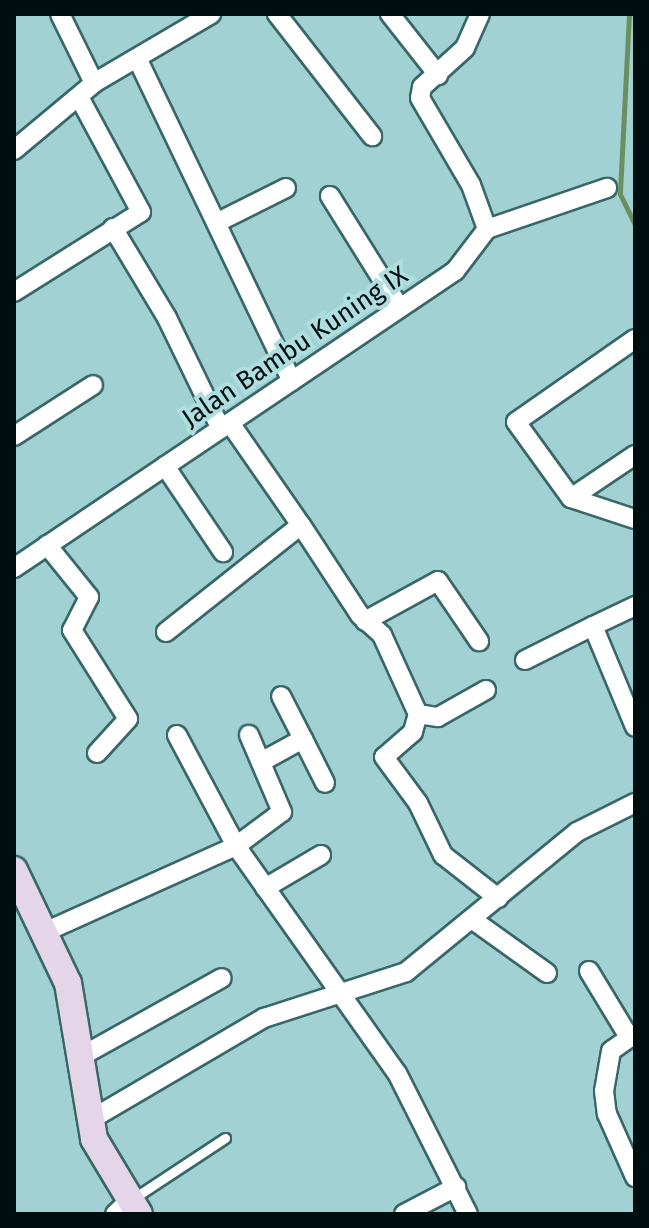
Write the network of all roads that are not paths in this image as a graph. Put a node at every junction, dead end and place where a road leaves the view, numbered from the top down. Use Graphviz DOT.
graph roads {
  1 [pos="60,14"];
  2 [pos="211,14"];
  3 [pos="277,14"];
  4 [pos="390,14"];
  5 [pos="480,14"];
  6 [pos="138,60"];
  7 [pos="438,75"];
  8 [pos="94,83"];
  9 [pos="79,97"];
  10 [pos="372,136"];
  11 [pos="14,150"];
  12 [pos="286,188"];
  13 [pos="607,188"];
  14 [pos="330,196"];
  15 [pos="218,222"];
  16 [pos="113,228"];
  17 [pos="487,229"];
  18 [pos="14,292"];
  19 [pos="400,308"];
  20 [pos="635,339"];
  21 [pos="292,381"];
  22 [pos="93,385"];
  23 [pos="225,426"];
  24 [pos="14,436"];
  25 [pos="635,455"];
  26 [pos="165,466"];
  27 [pos="571,498"];
  28 [pos="635,519"];
  29 [pos="301,525"];
  30 [pos="47,545"];
  31 [pos="223,552"];
  32 [pos="14,568"];
  33 [pos="635,606"];
  34 [pos="365,621"];
  35 [pos="593,626"];
  36 [pos="166,632"];
  37 [pos="479,641"];
  38 [pos="525,660"];
  39 [pos="486,690"];
  40 [pos="281,696"];
  41 [pos="418,714"];
  42 [pos="635,727"];
  43 [pos="177,735"];
  44 [pos="249,735"];
  45 [pos="303,739"];
  46 [pos="97,753"];
  47 [pos="261,762"];
  48 [pos="325,783"];
  49 [pos="635,803"];
  50 [pos="236,846"];
  51 [pos="321,855"];
  52 [pos="14,870"];
  53 [pos="265,888"];
  54 [pos="498,898"];
  55 [pos="473,920"];
  56 [pos="47,931"];
  57 [pos="589,971"];
  58 [pos="547,973"];
  59 [pos="222,978"];
  60 [pos="347,995"];
  61 [pos="632,1036"];
  62 [pos="80,1057"];
  63 [pos="90,1120"];
  64 [pos="225,1138"];
  65 [pos="630,1153"];
  66 [pos="635,1177"];
  67 [pos="456,1187"];
  68 [pos="128,1209"];
  69 [pos="404,1214"];
  70 [pos="468,1214"];
  1 -- 8 [label="street"];
  2 -- 6 [label="street"];
  3 -- 10 [label="street"];
  4 -- 7 [label="street"];
  5 -- 7 [label="street"];
  6 -- 8 [label="street"];
  6 -- 15 [label="street"];
  7 -- 17 [label="street"];
  8 -- 9 [label="street"];
  9 -- 11 [label="street"];
  9 -- 16 [label="street"];
  12 -- 15 [label="street"];
  13 -- 17 [label="street"];
  14 -- 19 [label="street"];
  15 -- 21 [label="street"];
  16 -- 18 [label="street"];
  16 -- 23 [label="street"];
  17 -- 19 [label="street, Jalan Bambu Kuning IX"];
  19 -- 21 [label="street, Jalan Bambu Kuning IX"];
  20 -- 27 [label="street"];
  21 -- 23 [label="street, Jalan Bambu Kuning IX"];
  22 -- 24 [label="street"];
  23 -- 26 [label="street, Jalan Bambu Kuning IX"];
  23 -- 29 [label="street"];
  25 -- 27 [label="street"];
  26 -- 30 [label="street, Jalan Bambu Kuning IX"];
  26 -- 31 [label="street"];
  27 -- 28 [label="street"];
  29 -- 34 [label="street"];
  29 -- 36 [label="street"];
  30 -- 32 [label="street, Jalan Bambu Kuning IX"];
  30 -- 46 [label="street"];
  33 -- 35 [label="street"];
  34 -- 37 [label="street"];
  34 -- 41 [label="street"];
  35 -- 38 [label="street"];
  35 -- 42 [label="street"];
  39 -- 41 [label="street"];
  40 -- 45 [label="street"];
  41 -- 54 [label="street"];
  43 -- 50 [label="street"];
  44 -- 47 [label="street"];
  45 -- 47 [label="street"];
  45 -- 48 [label="street"];
  47 -- 50 [label="street"];
  49 -- 54 [label="street"];
  50 -- 53 [label="street"];
  50 -- 56 [label="street"];
  51 -- 53 [label="street"];
  52 -- 56 [label="street"];
  53 -- 60 [label="street"];
  54 -- 55 [label="street"];
  55 -- 58 [label="street"];
  55 -- 60 [label="street"];
  56 -- 62 [label="street"];
  57 -- 61 [label="street"];
  59 -- 62 [label="street"];
  60 -- 63 [label="street"];
  60 -- 67 [label="street"];
  61 -- 65 [label="street"];
  62 -- 63 [label="street"];
  63 -- 68 [label="street"];
  64 -- 68 [label="lane"];
  65 -- 66 [label="street"];
  67 -- 69 [label="street"];
  67 -- 70 [label="street"];
}
